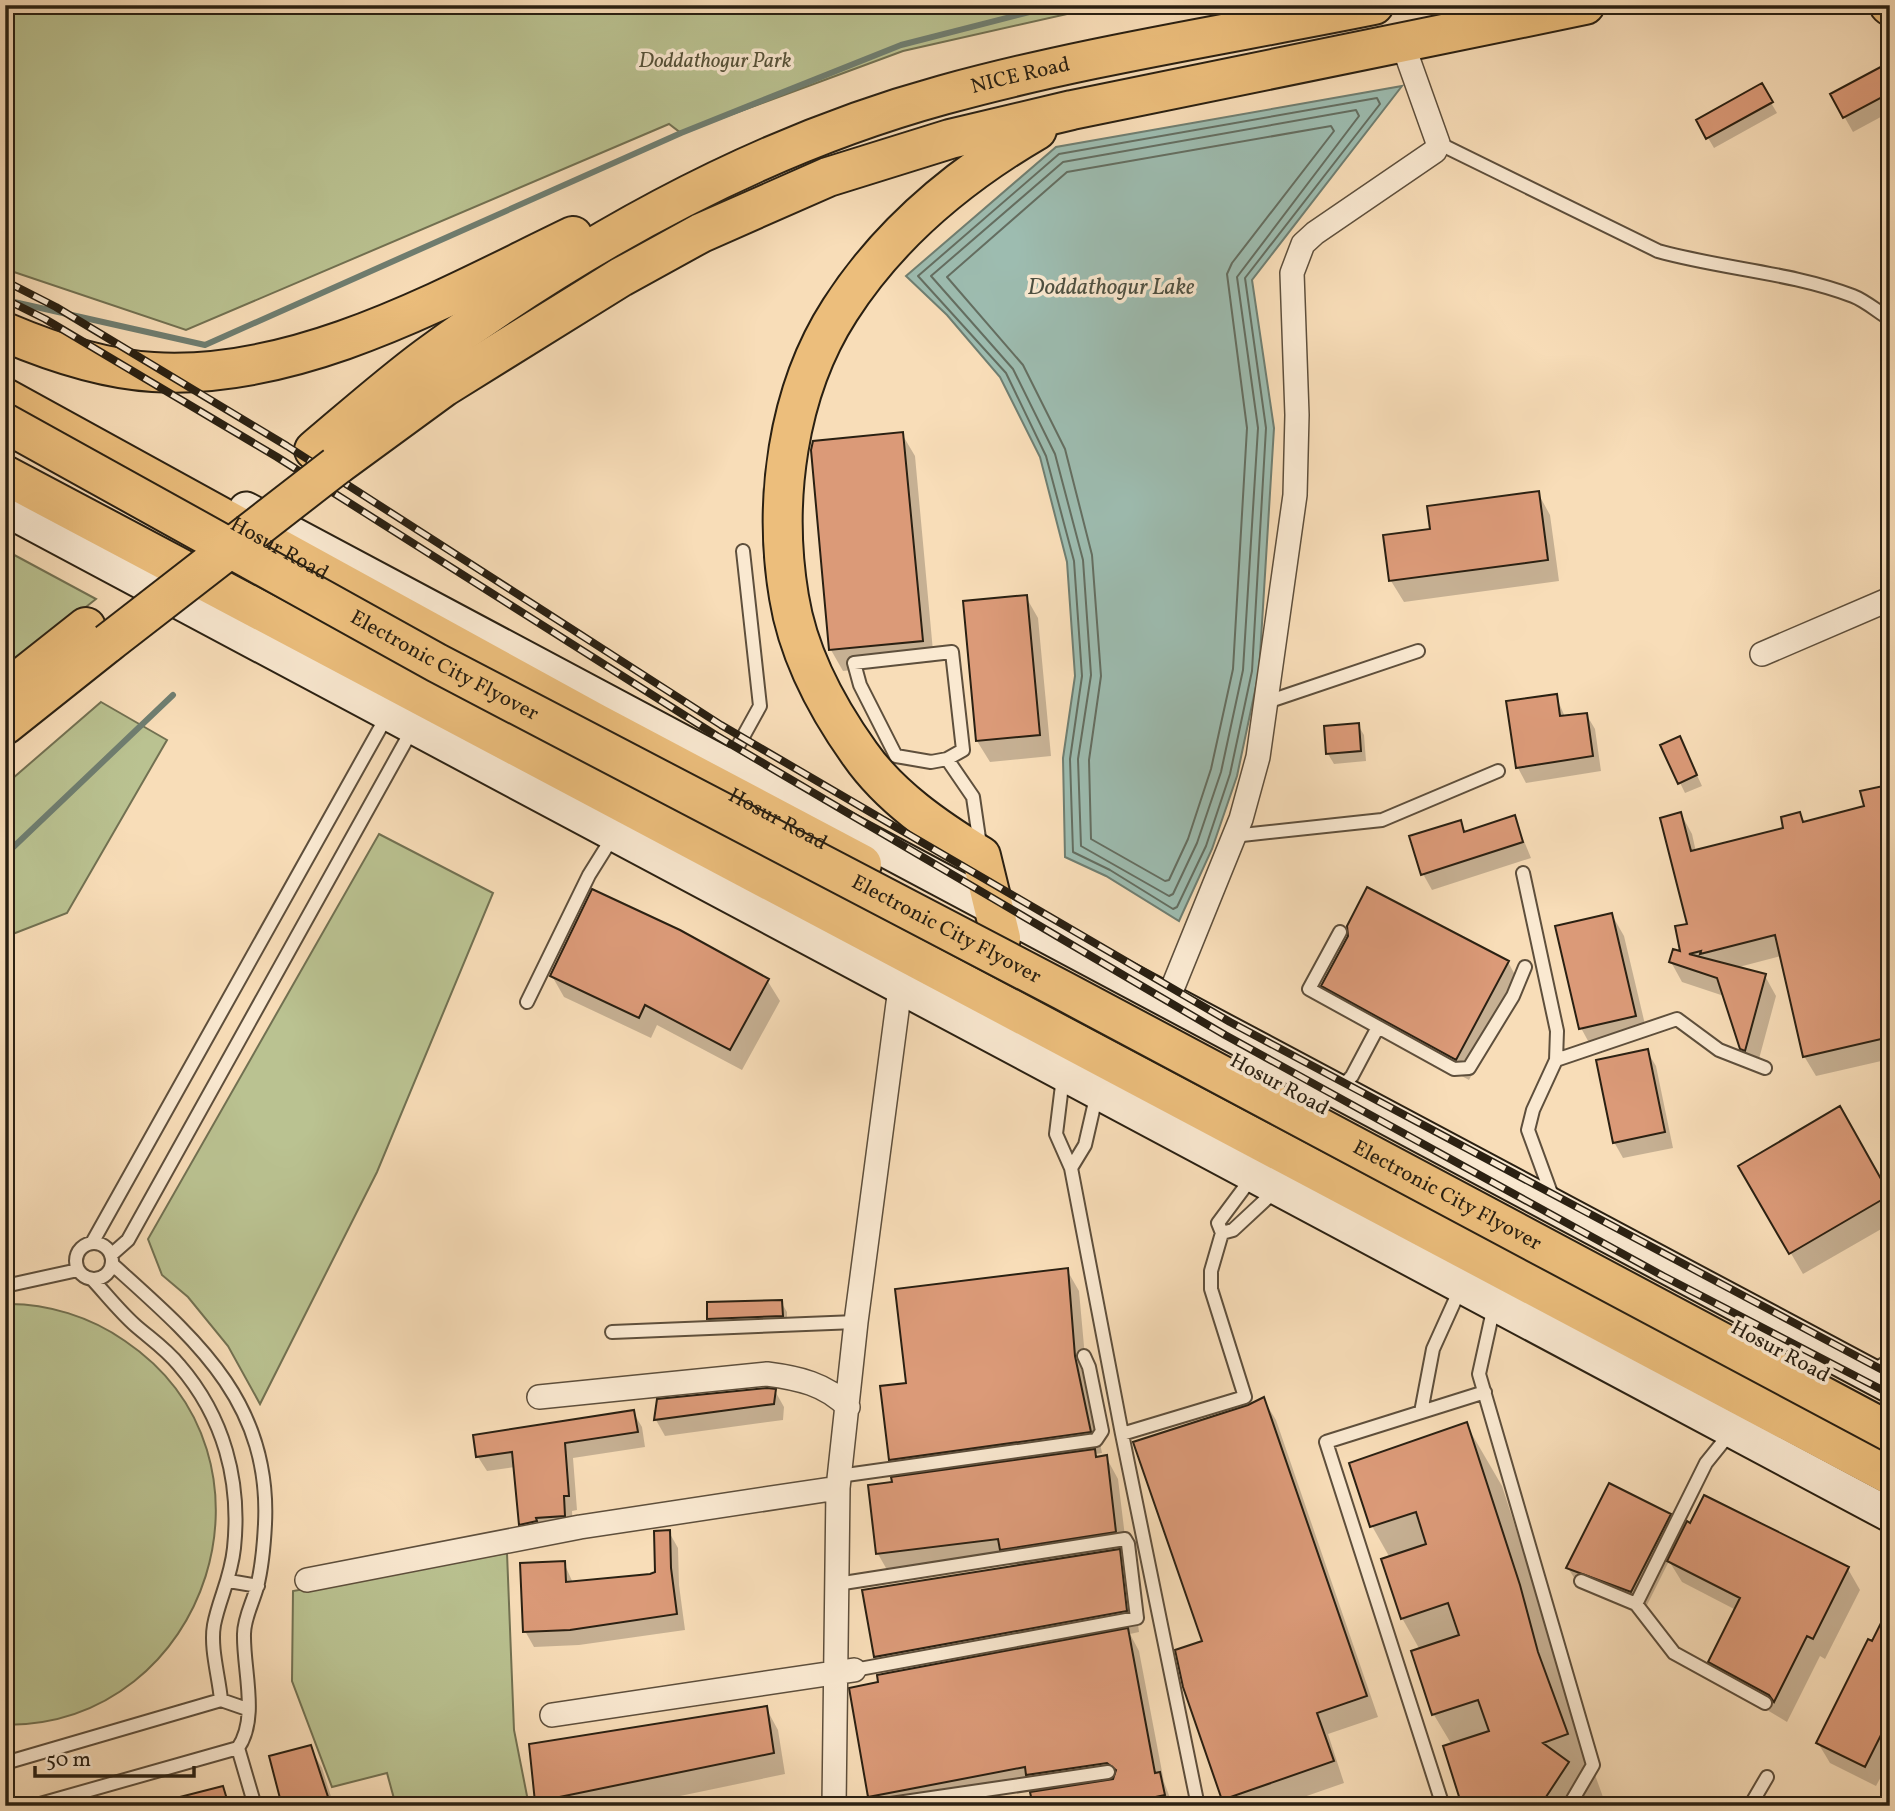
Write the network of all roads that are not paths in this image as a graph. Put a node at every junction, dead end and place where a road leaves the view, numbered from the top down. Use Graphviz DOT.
graph roads {
  1 [pos="1374,5"];
  2 [pos="1585,5"];
  3 [pos="1402,42"];
  4 [pos="1072,110"];
  5 [pos="1438,143"];
  6 [pos="684,198"];
  7 [pos="1890,319"];
  8 [pos="5,332"];
  9 [pos="5,381"];
  10 [pos="5,398"];
  11 [pos="5,423"];
  12 [pos="5,449"];
  13 [pos="325,458"];
  14 [pos="5,475"];
  15 [pos="5,509"];
  16 [pos="743,551"];
  17 [pos="1890,599"];
  18 [pos="99,633"];
  19 [pos="1418,651"];
  20 [pos="1762,654"];
  21 [pos="5,691"];
  22 [pos="1267,702"];
  23 [pos="408,708"];
  24 [pos="5,725"];
  25 [pos="947,759"];
  26 [pos="728,765"];
  27 [pos="1498,771"];
  28 [pos="614,835"];
  29 [pos="1233,836"];
  30 [pos="981,856"];
  31 [pos="1523,873"];
  32 [pos="998,922"];
  33 [pos="1340,932"];
  34 [pos="1525,967"];
  35 [pos="900,988"];
  36 [pos="1168,999"];
  37 [pos="527,1002"];
  38 [pos="1378,1027"];
  39 [pos="1556,1060"];
  40 [pos="1765,1068"];
  41 [pos="1063,1075"];
  42 [pos="1339,1091"];
  43 [pos="1097,1093"];
  44 [pos="1071,1168"];
  45 [pos="1265,1183"];
  46 [pos="1548,1203"];
  47 [pos="1223,1233"];
  48 [pos="92,1243"];
  49 [pos="111,1259"];
  50 [pos="78,1270"];
  51 [pos="92,1279"];
  52 [pos="5,1286"];
  53 [pos="1461,1287"];
  54 [pos="1491,1320"];
  55 [pos="856,1322"];
  56 [pos="612,1332"];
  57 [pos="1084,1356"];
  58 [pos="1882,1373"];
  59 [pos="1485,1392"];
  60 [pos="538,1397"];
  61 [pos="848,1408"];
  62 [pos="1890,1410"];
  63 [pos="1421,1412"];
  64 [pos="1731,1432"];
  65 [pos="1890,1432"];
  66 [pos="1122,1434"];
  67 [pos="1890,1457"];
  68 [pos="1890,1475"];
  69 [pos="839,1482"];
  70 [pos="1890,1515"];
  71 [pos="307,1580"];
  72 [pos="229,1581"];
  73 [pos="1581,1581"];
  74 [pos="837,1584"];
  75 [pos="258,1586"];
  76 [pos="1636,1605"];
  77 [pos="845,1672"];
  78 [pos="221,1700"];
  79 [pos="1765,1703"];
  80 [pos="247,1709"];
  81 [pos="552,1715"];
  82 [pos="238,1748"];
  83 [pos="5,1763"];
  84 [pos="1108,1772"];
  85 [pos="1767,1777"];
  86 [pos="33,1806"];
  87 [pos="254,1806"];
  88 [pos="834,1806"];
  89 [pos="877,1806"];
  90 [pos="1198,1806"];
  91 [pos="1443,1806"];
  92 [pos="1569,1806"];
  93 [pos="1751,1806"];
  1 -- 6 [label="highway, NICE Road"];
  2 -- 3 [label="highway, NICE Road"];
  3 -- 4 [label="highway, NICE Road"];
  3 -- 5 [label="street"];
  4 -- 13 [label="highway, NICE Road"];
  4 -- 30 [label="highway"];
  5 -- 7 [label="lane"];
  5 -- 22 [label="street"];
  6 -- 8 [label="highway"];
  6 -- 13 [label="highway"];
  9 -- 26 [label="street, Hosur Road"];
  10 -- 32 [label="highway, Hosur Road"];
  11 -- 65 [label="highway, Electronic City Flyover, bridge"];
  12 -- 67 [label="highway, Electronic City Flyover"];
  13 -- 18 [label="highway, bridge"];
  14 -- 23 [label="highway"];
  15 -- 23 [label="street"];
  16 -- 26 [label="lane"];
  17 -- 20 [label="street"];
  18 -- 21 [label="highway"];
  18 -- 24 [label="highway"];
  19 -- 22 [label="lane"];
  22 -- 29 [label="street"];
  23 -- 28 [label="street"];
  23 -- 48 [label="lane"];
  23 -- 49 [label="lane"];
  23 -- 68 [label="highway"];
  25 -- 25 [label="lane"];
  25 -- 30 [label="lane"];
  26 -- 32 [label="street, Hosur Road"];
  27 -- 29 [label="lane"];
  28 -- 35 [label="street"];
  28 -- 37 [label="lane"];
  29 -- 36 [label="street"];
  30 -- 32 [label="highway"];
  31 -- 39 [label="lane"];
  32 -- 36 [label="street"];
  32 -- 62 [label="highway, Hosur Road"];
  33 -- 38 [label="lane"];
  34 -- 38 [label="lane"];
  35 -- 41 [label="street"];
  35 -- 55 [label="street"];
  36 -- 42 [label="street"];
  38 -- 42 [label="lane"];
  39 -- 40 [label="lane"];
  39 -- 46 [label="lane"];
  41 -- 43 [label="street"];
  41 -- 44 [label="lane"];
  42 -- 46 [label="street"];
  43 -- 44 [label="lane"];
  43 -- 45 [label="street"];
  44 -- 66 [label="lane"];
  45 -- 47 [label="lane"];
  45 -- 47 [label="lane"];
  45 -- 53 [label="street"];
  46 -- 58 [label="street"];
  47 -- 66 [label="lane"];
  48 -- 49 [label="lane"];
  48 -- 50 [label="lane"];
  49 -- 51 [label="lane"];
  49 -- 75 [label="lane"];
  50 -- 51 [label="lane"];
  50 -- 52 [label="lane"];
  51 -- 72 [label="lane"];
  53 -- 54 [label="street"];
  53 -- 63 [label="lane"];
  54 -- 59 [label="lane"];
  54 -- 64 [label="street"];
  55 -- 56 [label="lane"];
  55 -- 61 [label="street"];
  57 -- 69 [label="lane"];
  59 -- 63 [label="lane"];
  59 -- 92 [label="lane"];
  60 -- 61 [label="street"];
  61 -- 69 [label="street"];
  63 -- 91 [label="lane"];
  64 -- 70 [label="street"];
  64 -- 76 [label="lane"];
  66 -- 90 [label="lane"];
  69 -- 71 [label="street"];
  69 -- 74 [label="street"];
  72 -- 75 [label="lane"];
  72 -- 78 [label="lane"];
  73 -- 76 [label="lane"];
  74 -- 77 [label="street"];
  74 -- 77 [label="lane"];
  75 -- 80 [label="lane"];
  76 -- 79 [label="lane"];
  77 -- 81 [label="street"];
  77 -- 88 [label="street"];
  78 -- 80 [label="lane"];
  78 -- 83 [label="lane"];
  80 -- 82 [label="lane"];
  82 -- 86 [label="lane"];
  82 -- 87 [label="lane"];
  84 -- 89 [label="lane"];
  85 -- 93 [label="lane"];
}
